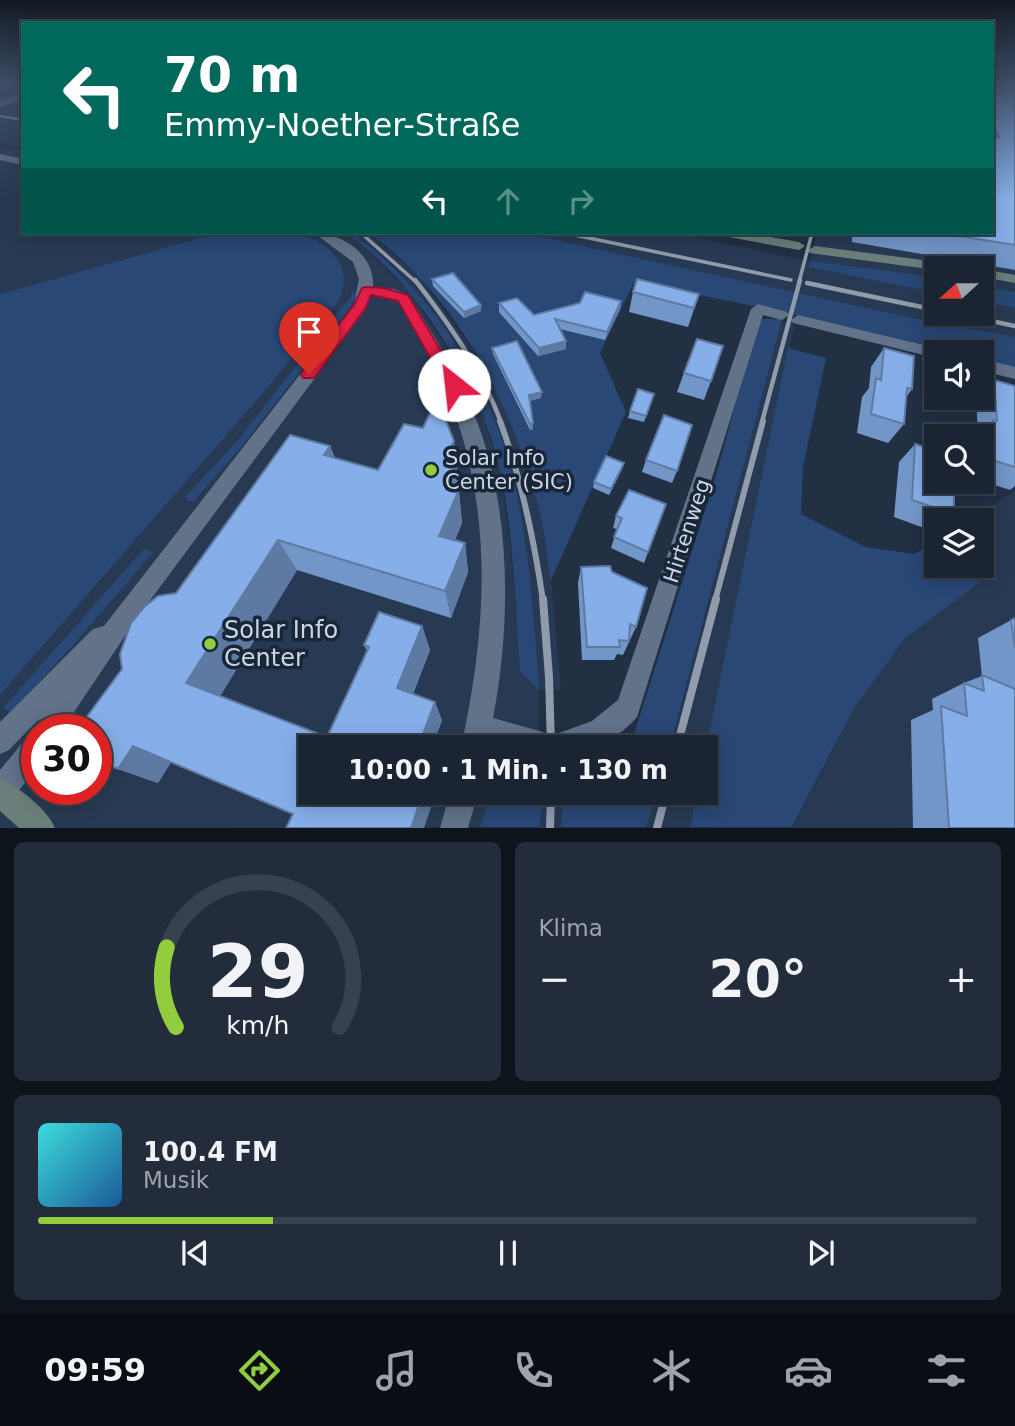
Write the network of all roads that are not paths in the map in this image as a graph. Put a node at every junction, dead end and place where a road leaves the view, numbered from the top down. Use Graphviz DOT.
graph roads {
  1 [pos="0,157"];
  2 [pos="21,162"];
  3 [pos="324,235"];
  4 [pos="740,235"];
  5 [pos="799,246"];
  6 [pos="816,250"];
  7 [pos="924,264"];
  8 [pos="994,275"];
  9 [pos="1015,279"];
  10 [pos="366,291"];
  11 [pos="924,351"];
  12 [pos="994,368"];
  13 [pos="1015,373"];
  14 [pos="129,610"];
  15 [pos="58,714"];
  16 [pos="477,735"];
  17 [pos="595,735"];
  18 [pos="0,741"];
  19 [pos="21,765"];
  20 [pos="0,792"];
  21 [pos="461,805"];
  22 [pos="41,828"];
  23 [pos="454,828"];
  1 -- 2 [label="street"];
  3 -- 10 [label="street"];
  4 -- 5 [label="street"];
  6 -- 7 [label="street"];
  8 -- 9 [label="street"];
  10 -- 14 [label="street"];
  10 -- 16 [label="street"];
  11 -- 17 [label="street, Hirtenweg"];
  12 -- 13 [label="street"];
  14 -- 15 [label="street"];
  14 -- 18 [label="street"];
  19 -- 20 [label="street"];
  20 -- 22 [label="street"];
  21 -- 23 [label="street"];
}
